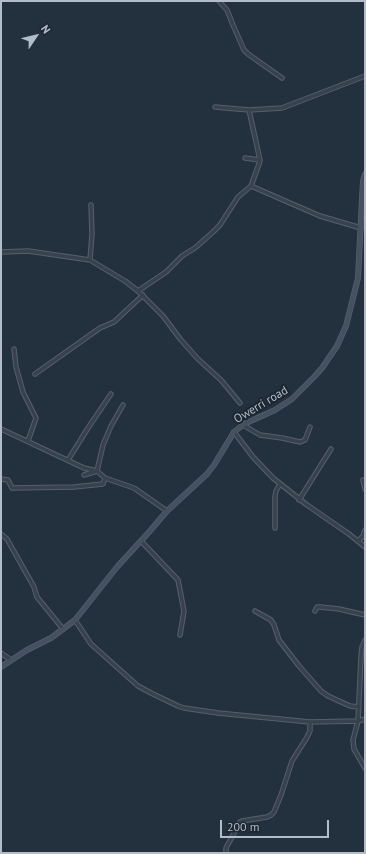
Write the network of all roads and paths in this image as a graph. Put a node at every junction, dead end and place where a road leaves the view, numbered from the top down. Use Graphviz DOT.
graph roads {
  1 [pos="219,1"];
  2 [pos="365,76"];
  3 [pos="282,78"];
  4 [pos="215,107"];
  5 [pos="249,110"];
  6 [pos="245,158"];
  7 [pos="260,160"];
  8 [pos="365,174"];
  9 [pos="252,186"];
  10 [pos="91,206"];
  11 [pos="361,228"];
  12 [pos="1,252"];
  13 [pos="90,260"];
  14 [pos="138,290"];
  15 [pos="143,295"];
  16 [pos="14,350"];
  17 [pos="35,374"];
  18 [pos="111,394"];
  19 [pos="240,403"];
  20 [pos="123,405"];
  21 [pos="243,425"];
  22 [pos="310,427"];
  23 [pos="1,429"];
  24 [pos="234,432"];
  25 [pos="28,442"];
  26 [pos="331,449"];
  27 [pos="68,460"];
  28 [pos="97,471"];
  29 [pos="84,475"];
  30 [pos="105,478"];
  31 [pos="1,479"];
  32 [pos="363,480"];
  33 [pos="280,484"];
  34 [pos="365,489"];
  35 [pos="299,500"];
  36 [pos="167,511"];
  37 [pos="275,528"];
  38 [pos="365,530"];
  39 [pos="1,534"];
  40 [pos="141,541"];
  41 [pos="358,541"];
  42 [pos="365,547"];
  43 [pos="255,611"];
  44 [pos="315,611"];
  45 [pos="365,615"];
  46 [pos="75,620"];
  47 [pos="63,628"];
  48 [pos="180,635"];
  49 [pos="365,640"];
  50 [pos="1,653"];
  51 [pos="11,660"];
  52 [pos="1,667"];
  53 [pos="359,707"];
  54 [pos="365,719"];
  55 [pos="358,721"];
  56 [pos="310,722"];
  57 [pos="365,768"];
  58 [pos="226,853"];
  1 -- 3 [label="street"];
  2 -- 5 [label="street"];
  4 -- 5 [label="street"];
  5 -- 7 [label="street"];
  6 -- 7 [label="street"];
  7 -- 9 [label="street"];
  8 -- 11 [label="main road, Owerri road"];
  9 -- 11 [label="street"];
  9 -- 14 [label="street"];
  10 -- 13 [label="street"];
  11 -- 21 [label="main road, Owerri road"];
  12 -- 13 [label="street"];
  13 -- 14 [label="street"];
  14 -- 15 [label="street"];
  15 -- 17 [label="street"];
  15 -- 19 [label="street"];
  16 -- 25 [label="street"];
  18 -- 27 [label="street"];
  20 -- 28 [label="street"];
  21 -- 22 [label="street"];
  21 -- 24 [label="main road, Owerri road"];
  23 -- 25 [label="street"];
  24 -- 33 [label="street"];
  24 -- 36 [label="main road, Owerri road"];
  25 -- 27 [label="street"];
  26 -- 35 [label="street"];
  27 -- 28 [label="street"];
  28 -- 29 [label="street"];
  28 -- 30 [label="street"];
  30 -- 31 [label="street"];
  30 -- 36 [label="street"];
  32 -- 34 [label="street"];
  33 -- 35 [label="street"];
  33 -- 37 [label="street"];
  35 -- 41 [label="street"];
  36 -- 40 [label="main road, Owerri road"];
  38 -- 41 [label="street"];
  39 -- 47 [label="street"];
  40 -- 46 [label="main road, Owerri road"];
  40 -- 48 [label="street"];
  41 -- 42 [label="street"];
  43 -- 53 [label="street"];
  44 -- 45 [label="street"];
  46 -- 47 [label="main road, Owerri road"];
  46 -- 56 [label="street"];
  47 -- 51 [label="main road, Owerri road"];
  49 -- 53 [label="street"];
  50 -- 51 [label="street"];
  51 -- 52 [label="main road, Owerri road"];
  53 -- 55 [label="street"];
  54 -- 55 [label="street"];
  55 -- 56 [label="street"];
  55 -- 57 [label="street"];
  56 -- 58 [label="street"];
}
